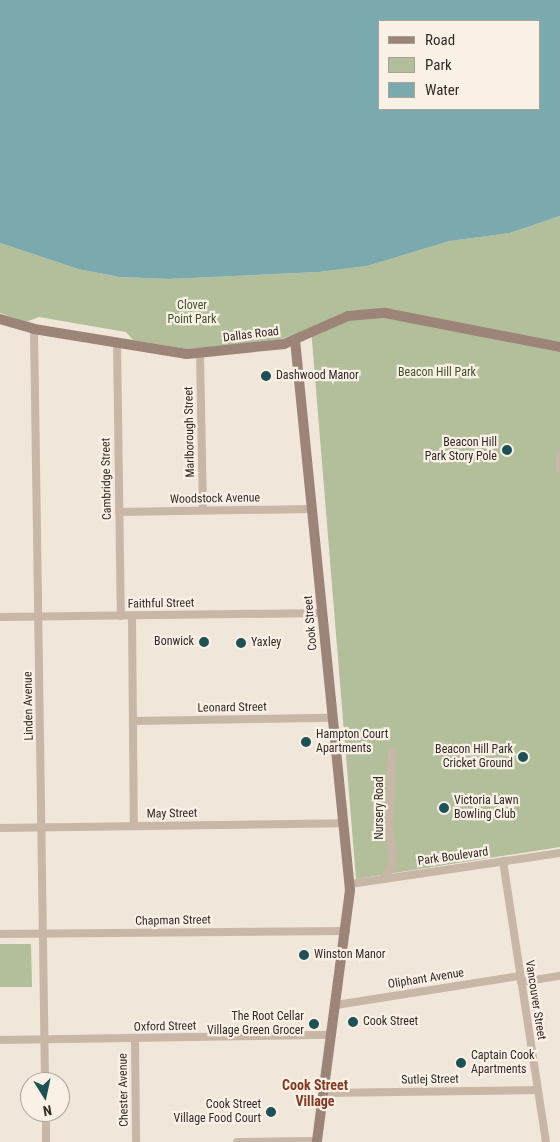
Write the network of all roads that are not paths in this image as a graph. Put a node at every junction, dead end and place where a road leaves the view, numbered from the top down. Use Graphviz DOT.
graph roads {
  1 [pos="0,319"];
  2 [pos="34,329"];
  3 [pos="295,340"];
  4 [pos="117,343"];
  5 [pos="560,347"];
  6 [pos="200,354"];
  7 [pos="560,454"];
  8 [pos="560,470"];
  9 [pos="312,509"];
  10 [pos="203,510"];
  11 [pos="119,512"];
  12 [pos="322,613"];
  13 [pos="121,616"];
  14 [pos="132,616"];
  15 [pos="39,617"];
  16 [pos="0,618"];
  17 [pos="332,718"];
  18 [pos="133,721"];
  19 [pos="392,752"];
  20 [pos="344,823"];
  21 [pos="134,826"];
  22 [pos="0,828"];
  23 [pos="42,828"];
  24 [pos="560,853"];
  25 [pos="503,861"];
  26 [pos="393,864"];
  27 [pos="407,876"];
  28 [pos="384,879"];
  29 [pos="350,884"];
  30 [pos="346,930"];
  31 [pos="0,934"];
  32 [pos="43,934"];
  33 [pos="560,976"];
  34 [pos="520,979"];
  35 [pos="336,1005"];
  36 [pos="331,1035"];
  37 [pos="135,1038"];
  38 [pos="44,1039"];
  39 [pos="0,1040"];
  40 [pos="45,1072"];
  41 [pos="538,1090"];
  42 [pos="324,1093"];
  43 [pos="46,1122"];
  44 [pos="317,1141"];
  45 [pos="46,1142"];
  46 [pos="136,1142"];
  47 [pos="237,1142"];
  48 [pos="546,1142"];
  1 -- 2 [label="main road, Dallas Road"];
  2 -- 4 [label="main road, Dallas Road"];
  2 -- 15 [label="street, Linden Avenue"];
  3 -- 5 [label="main road, Dallas Road"];
  3 -- 6 [label="main road, Dallas Road"];
  3 -- 9 [label="main road, Cook Street"];
  4 -- 6 [label="main road, Dallas Road"];
  4 -- 11 [label="street, Cambridge Street"];
  6 -- 10 [label="street, Marlborough Street"];
  7 -- 8 [label="street"];
  9 -- 10 [label="street, Woodstock Avenue"];
  9 -- 12 [label="main road, Cook Street"];
  10 -- 11 [label="street, Woodstock Avenue"];
  11 -- 13 [label="street, Cambridge Street"];
  12 -- 14 [label="street, Faithful Street"];
  12 -- 17 [label="main road, Cook Street"];
  13 -- 14 [label="street, Faithful Street"];
  13 -- 15 [label="street, Faithful Street"];
  14 -- 18 [label="street"];
  15 -- 16 [label="street, Faithful Street"];
  15 -- 23 [label="street, Linden Avenue"];
  17 -- 18 [label="street, Leonard Street"];
  17 -- 20 [label="main road, Cook Street"];
  18 -- 21 [label="street"];
  19 -- 26 [label="street, Nursery Road"];
  20 -- 21 [label="street, May Street"];
  20 -- 29 [label="main road, Cook Street"];
  21 -- 23 [label="street, May Street"];
  22 -- 23 [label="street, May Street"];
  23 -- 32 [label="street, Linden Avenue"];
  24 -- 25 [label="street, Park Boulevard"];
  25 -- 27 [label="street, Park Boulevard"];
  25 -- 34 [label="street, Vancouver Street"];
  26 -- 27 [label="street"];
  26 -- 28 [label="street"];
  27 -- 28 [label="street, Park Boulevard"];
  28 -- 29 [label="street, Park Boulevard"];
  29 -- 30 [label="main road, Cook Street"];
  30 -- 32 [label="street, Chapman Street"];
  30 -- 35 [label="main road, Cook Street"];
  31 -- 32 [label="street, Chapman Street"];
  32 -- 38 [label="street, Linden Avenue"];
  33 -- 34 [label="street, Oliphant Avenue"];
  34 -- 35 [label="street, Oliphant Avenue"];
  34 -- 41 [label="street, Vancouver Street"];
  35 -- 36 [label="main road, Cook Street"];
  36 -- 37 [label="street, Oxford Street"];
  36 -- 42 [label="main road, Cook Street"];
  37 -- 38 [label="street, Oxford Street"];
  37 -- 46 [label="street, Chester Avenue"];
  38 -- 39 [label="street, Oxford Street"];
  38 -- 40 [label="street, Linden Avenue"];
  41 -- 42 [label="street, Sutlej Street"];
  41 -- 48 [label="street, Vancouver Street"];
  42 -- 44 [label="main road, Cook Street"];
  43 -- 45 [label="street"];
  44 -- 47 [label="street"];
}
